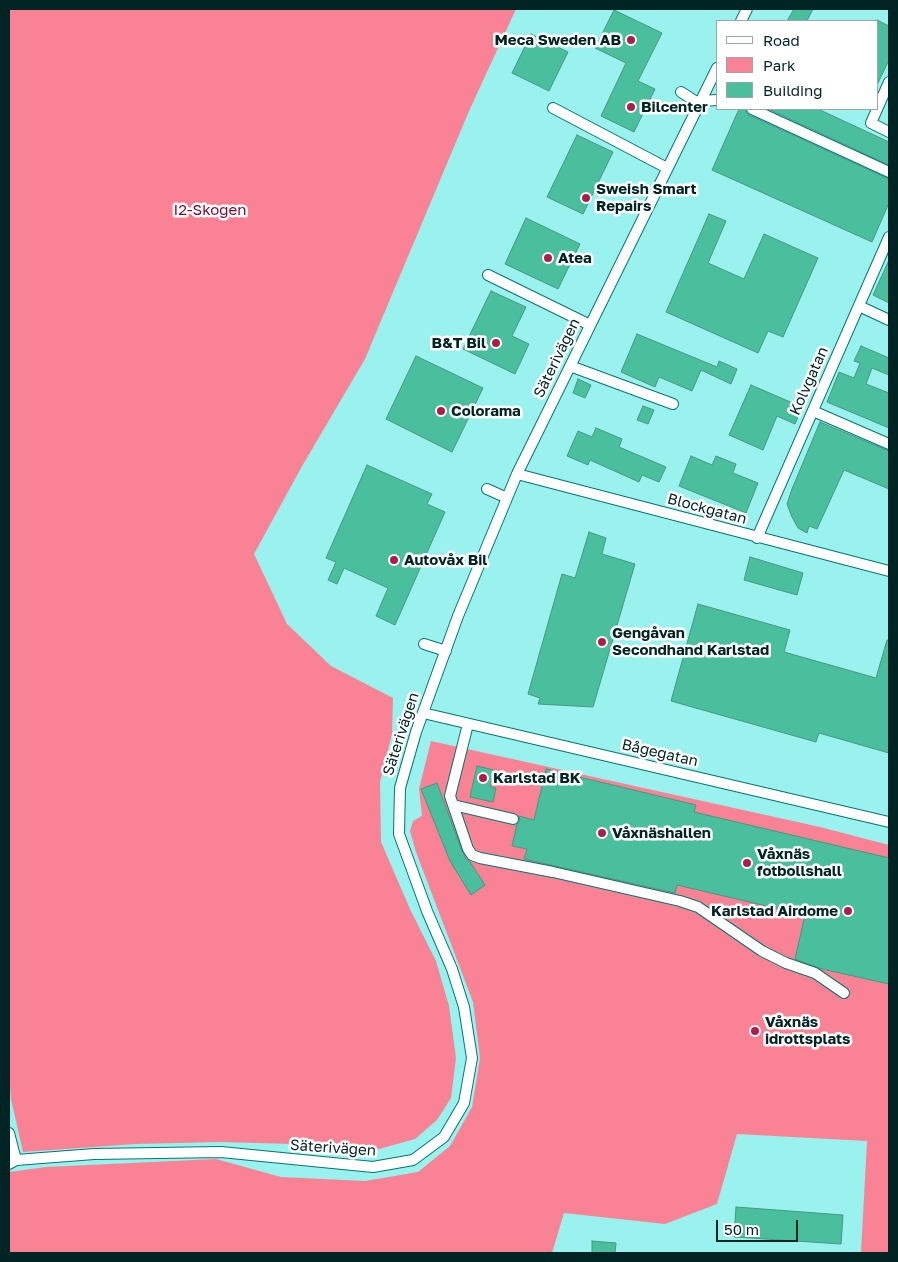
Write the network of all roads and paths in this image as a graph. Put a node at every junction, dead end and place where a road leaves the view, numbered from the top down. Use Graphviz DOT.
graph roads {
  1 [pos="747,9"];
  2 [pos="741,20"];
  3 [pos="716,70"];
  4 [pos="889,82"];
  5 [pos="680,92"];
  6 [pos="716,100"];
  7 [pos="699,102"];
  8 [pos="878,106"];
  9 [pos="553,108"];
  10 [pos="754,110"];
  11 [pos="876,110"];
  12 [pos="889,132"];
  13 [pos="667,168"];
  14 [pos="889,172"];
  15 [pos="889,237"];
  16 [pos="488,275"];
  17 [pos="859,306"];
  18 [pos="889,320"];
  19 [pos="590,325"];
  20 [pos="570,366"];
  21 [pos="673,404"];
  22 [pos="813,411"];
  23 [pos="889,444"];
  24 [pos="517,474"];
  25 [pos="486,489"];
  26 [pos="506,498"];
  27 [pos="757,538"];
  28 [pos="889,571"];
  29 [pos="424,644"];
  30 [pos="446,650"];
  31 [pos="423,713"];
  32 [pos="468,724"];
  33 [pos="454,805"];
  34 [pos="513,819"];
  35 [pos="889,822"];
  36 [pos="844,993"];
  37 [pos="9,1133"];
  38 [pos="13,1162"];
  1 -- 2 [label="street"];
  3 -- 7 [label="street, Säterivägen"];
  4 -- 8 [label="street"];
  5 -- 7 [label="street"];
  6 -- 7 [label="street"];
  7 -- 13 [label="street, Säterivägen"];
  9 -- 13 [label="street"];
  10 -- 14 [label="street"];
  11 -- 12 [label="street"];
  13 -- 19 [label="street, Säterivägen"];
  15 -- 17 [label="street, Kolvgatan"];
  16 -- 19 [label="street"];
  17 -- 18 [label="street"];
  17 -- 22 [label="street, Kolvgatan"];
  19 -- 20 [label="street, Säterivägen"];
  20 -- 21 [label="street"];
  20 -- 24 [label="street, Säterivägen"];
  22 -- 23 [label="street"];
  22 -- 27 [label="street, Kolvgatan"];
  24 -- 26 [label="street, Säterivägen"];
  24 -- 27 [label="street, Blockgatan"];
  25 -- 26 [label="street"];
  26 -- 30 [label="street, Säterivägen"];
  27 -- 28 [label="street, Blockgatan"];
  29 -- 30 [label="street"];
  30 -- 31 [label="street, Säterivägen"];
  31 -- 32 [label="street, Bågegatan"];
  31 -- 38 [label="street, Säterivägen"];
  32 -- 33 [label="street"];
  32 -- 35 [label="street, Bågegatan"];
  33 -- 34 [label="street"];
  33 -- 36 [label="street"];
  37 -- 38 [label="street"];
}
